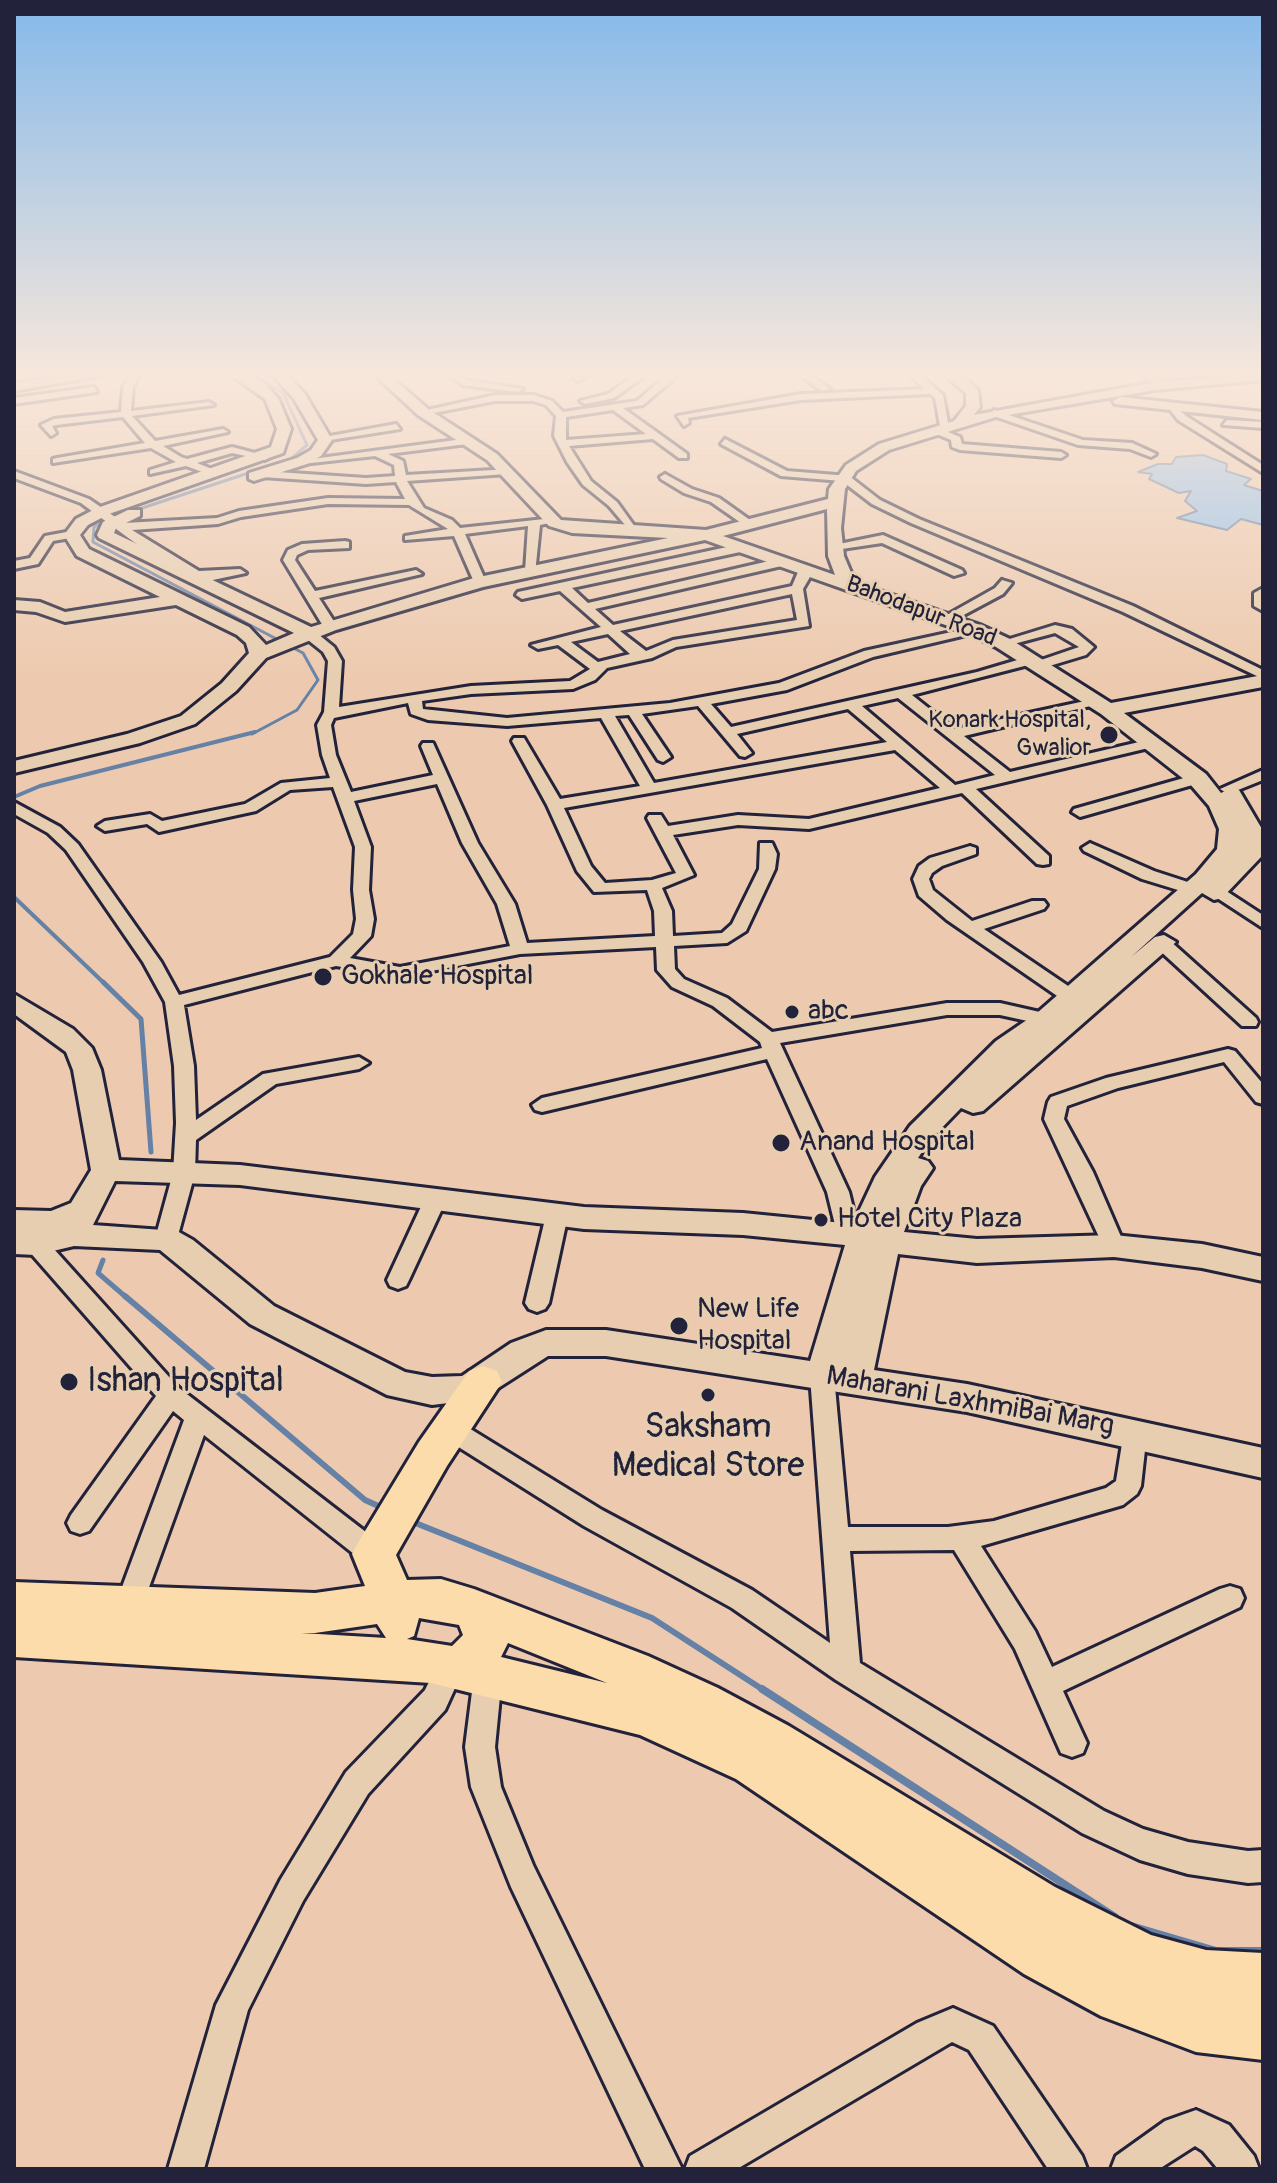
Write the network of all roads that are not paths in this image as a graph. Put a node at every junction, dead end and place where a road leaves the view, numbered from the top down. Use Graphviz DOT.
graph roads {
  1 [pos="23,477"];
  2 [pos="204,477"];
  3 [pos="252,477"];
  4 [pos="268,477"];
  5 [pos="402,477"];
  6 [pos="446,477"];
  7 [pos="511,477"];
  8 [pos="583,477"];
  9 [pos="665,477"];
  10 [pos="828,477"];
  11 [pos="845,478"];
  12 [pos="403,481"];
  13 [pos="297,492"];
  14 [pos="412,502"];
  15 [pos="834,502"];
  16 [pos="112,518"];
  17 [pos="542,522"];
  18 [pos="751,525"];
  19 [pos="631,529"];
  20 [pos="459,534"];
  21 [pos="72,535"];
  22 [pos="706,535"];
  23 [pos="409,538"];
  24 [pos="345,545"];
  25 [pos="835,546"];
  26 [pos="741,548"];
  27 [pos="702,556"];
  28 [pos="593,557"];
  29 [pos="782,562"];
  30 [pos="14,565"];
  31 [pos="648,567"];
  32 [pos="808,570"];
  33 [pos="531,571"];
  34 [pos="240,573"];
  35 [pos="958,573"];
  36 [pos="416,574"];
  37 [pos="615,574"];
  38 [pos="731,576"];
  39 [pos="480,582"];
  40 [pos="847,582"];
  41 [pos="1006,583"];
  42 [pos="562,586"];
  43 [pos="675,588"];
  44 [pos="797,589"];
  45 [pos="1263,593"];
  46 [pos="522,595"];
  47 [pos="310,596"];
  48 [pos="760,597"];
  49 [pos="892,598"];
  50 [pos="181,599"];
  51 [pos="14,605"];
  52 [pos="1263,606"];
  53 [pos="586,607"];
  54 [pos="710,608"];
  55 [pos="953,615"];
  56 [pos="330,626"];
  57 [pos="797,626"];
  58 [pos="974,629"];
  59 [pos="612,630"];
  60 [pos="742,634"];
  61 [pos="304,635"];
  62 [pos="562,641"];
  63 [pos="1010,641"];
  64 [pos="538,645"];
  65 [pos="264,652"];
  66 [pos="641,655"];
  67 [pos="1038,661"];
  68 [pos="597,668"];
  69 [pos="1263,675"];
  70 [pos="1263,681"];
  71 [pos="543,688"];
  72 [pos="901,693"];
  73 [pos="415,699"];
  74 [pos="1094,701"];
  75 [pos="703,703"];
  76 [pos="852,705"];
  77 [pos="1117,708"];
  78 [pos="634,712"];
  79 [pos="331,713"];
  80 [pos="606,714"];
  81 [pos="550,721"];
  82 [pos="727,732"];
  83 [pos="954,734"];
  84 [pos="519,741"];
  85 [pos="1152,743"];
  86 [pos="898,745"];
  87 [pos="428,746"];
  88 [pos="745,753"];
  89 [pos="663,757"];
  90 [pos="14,767"];
  91 [pos="1263,775"];
  92 [pos="1005,776"];
  93 [pos="441,778"];
  94 [pos="1198,779"];
  95 [pos="957,787"];
  96 [pos="649,788"];
  97 [pos="1228,789"];
  98 [pos="343,790"];
  99 [pos="555,805"];
  100 [pos="14,807"];
  101 [pos="1080,812"];
  102 [pos="105,826"];
  103 [pos="1257,829"];
  104 [pos="766,846"];
  105 [pos="1090,848"];
  106 [pos="970,851"];
  107 [pos="1256,859"];
  108 [pos="1043,860"];
  109 [pos="653,885"];
  110 [pos="1204,890"];
  111 [pos="1038,905"];
  112 [pos="1263,923"];
  113 [pos="972,927"];
  114 [pos="667,942"];
  115 [pos="1163,944"];
  116 [pos="520,949"];
  117 [pos="336,961"];
  118 [pos="1070,996"];
  119 [pos="14,1002"];
  120 [pos="174,1002"];
  121 [pos="1046,1019"];
  122 [pos="1249,1022"];
  123 [pos="771,1045"];
  124 [pos="359,1063"];
  125 [pos="1263,1097"];
  126 [pos="542,1105"];
  127 [pos="186,1137"];
  128 [pos="106,1170"];
  129 [pos="184,1173"];
  130 [pos="436,1198"];
  131 [pos="557,1215"];
  132 [pos="14,1221"];
  133 [pos="78,1223"];
  134 [pos="865,1237"];
  135 [pos="166,1239"];
  136 [pos="25,1244"];
  137 [pos="1114,1246"];
  138 [pos="1263,1269"];
  139 [pos="398,1280"];
  140 [pos="537,1303"];
  141 [pos="839,1378"];
  142 [pos="483,1382"];
  143 [pos="170,1395"];
  144 [pos="198,1416"];
  145 [pos="450,1429"];
  146 [pos="1134,1432"];
  147 [pos="1263,1463"];
  148 [pos="80,1523"];
  149 [pos="389,1528"];
  150 [pos="961,1537"];
  151 [pos="833,1539"];
  152 [pos="1230,1598"];
  153 [pos="14,1602"];
  154 [pos="129,1606"];
  155 [pos="474,1609"];
  156 [pos="14,1636"];
  157 [pos="431,1642"];
  158 [pos="846,1670"];
  159 [pos="1047,1684"];
  160 [pos="1072,1743"];
  161 [pos="1263,1866"];
  162 [pos="1263,1980"];
  163 [pos="1263,2033"];
  164 [pos="186,2169"];
  165 [pos="664,2169"];
  166 [pos="703,2169"];
  167 [pos="1069,2169"];
  168 [pos="1129,2169"];
  169 [pos="1241,2169"];
  1 -- 16 [label="street"];
  2 -- 16 [label="main road"];
  3 -- 16 [label="main road"];
  4 -- 13 [label="street"];
  5 -- 12 [label="street"];
  6 -- 12 [label="street"];
  7 -- 17 [label="main road"];
  8 -- 19 [label="street"];
  9 -- 18 [label="street"];
  10 -- 11 [label="street"];
  11 -- 15 [label="main road"];
  11 -- 69 [label="street"];
  12 -- 13 [label="street"];
  12 -- 14 [label="street"];
  13 -- 14 [label="street"];
  13 -- 16 [label="street"];
  14 -- 20 [label="street"];
  15 -- 18 [label="main road"];
  15 -- 25 [label="main road"];
  16 -- 21 [label="main road"];
  16 -- 34 [label="street"];
  16 -- 61 [label="main road"];
  17 -- 19 [label="main road, Bahodapur Road"];
  17 -- 20 [label="street"];
  17 -- 33 [label="street"];
  18 -- 22 [label="main road"];
  19 -- 22 [label="main road, Bahodapur Road"];
  20 -- 23 [label="street"];
  20 -- 39 [label="street"];
  21 -- 30 [label="street"];
  21 -- 50 [label="main road"];
  22 -- 26 [label="main road, Bahodapur Road"];
  22 -- 28 [label="main road"];
  24 -- 47 [label="street"];
  25 -- 35 [label="street"];
  25 -- 40 [label="main road"];
  26 -- 27 [label="street"];
  26 -- 29 [label="main road, Bahodapur Road"];
  27 -- 31 [label="street"];
  27 -- 38 [label="street"];
  28 -- 33 [label="main road"];
  28 -- 37 [label="street"];
  29 -- 32 [label="main road, Bahodapur Road"];
  29 -- 38 [label="street"];
  31 -- 37 [label="street"];
  31 -- 43 [label="street"];
  32 -- 40 [label="main road, Bahodapur Road"];
  32 -- 44 [label="street"];
  33 -- 39 [label="main road"];
  36 -- 47 [label="street"];
  37 -- 42 [label="street"];
  38 -- 43 [label="street"];
  38 -- 48 [label="street"];
  39 -- 56 [label="main road"];
  40 -- 49 [label="main road, Bahodapur Road"];
  41 -- 55 [label="street"];
  42 -- 46 [label="street"];
  42 -- 53 [label="street"];
  43 -- 53 [label="street"];
  44 -- 48 [label="street"];
  44 -- 57 [label="street"];
  45 -- 52 [label="main road"];
  47 -- 56 [label="street"];
  48 -- 54 [label="street"];
  48 -- 57 [label="street"];
  49 -- 55 [label="main road"];
  49 -- 58 [label="main road, Bahodapur Road"];
  50 -- 51 [label="main road"];
  50 -- 65 [label="main road"];
  53 -- 59 [label="street"];
  54 -- 59 [label="street"];
  54 -- 60 [label="street"];
  55 -- 63 [label="main road"];
  56 -- 61 [label="main road"];
  57 -- 60 [label="street"];
  58 -- 67 [label="main road, Bahodapur Road"];
  58 -- 75 [label="street"];
  59 -- 62 [label="street"];
  59 -- 66 [label="street"];
  60 -- 66 [label="street"];
  61 -- 65 [label="main road"];
  61 -- 79 [label="street"];
  62 -- 64 [label="street"];
  62 -- 68 [label="street"];
  63 -- 67 [label="main road"];
  63 -- 67 [label="street"];
  65 -- 90 [label="main road"];
  66 -- 68 [label="street"];
  67 -- 72 [label="street"];
  67 -- 74 [label="main road, Bahodapur Road"];
  67 -- 77 [label="main road"];
  68 -- 71 [label="street"];
  70 -- 77 [label="main road"];
  71 -- 73 [label="street"];
  71 -- 81 [label="street"];
  72 -- 76 [label="street"];
  72 -- 83 [label="street"];
  73 -- 79 [label="street"];
  73 -- 81 [label="street"];
  74 -- 83 [label="street"];
  74 -- 85 [label="main road, Bahodapur Road"];
  75 -- 78 [label="street"];
  75 -- 82 [label="street"];
  76 -- 82 [label="street"];
  76 -- 86 [label="street"];
  77 -- 97 [label="main road"];
  78 -- 80 [label="street"];
  78 -- 89 [label="street"];
  79 -- 98 [label="street"];
  80 -- 81 [label="street"];
  80 -- 96 [label="street"];
  82 -- 88 [label="street"];
  83 -- 92 [label="street"];
  84 -- 99 [label="street"];
  85 -- 92 [label="street"];
  85 -- 94 [label="main road, Bahodapur Road"];
  86 -- 95 [label="street"];
  86 -- 96 [label="street"];
  87 -- 93 [label="street"];
  91 -- 97 [label="street"];
  92 -- 95 [label="street"];
  93 -- 98 [label="street"];
  93 -- 116 [label="street"];
  94 -- 101 [label="street"];
  94 -- 110 [label="main road, Bahodapur Road"];
  95 -- 108 [label="street"];
  95 -- 109 [label="street"];
  96 -- 99 [label="street"];
  97 -- 103 [label="main road"];
  98 -- 102 [label="street"];
  98 -- 117 [label="street"];
  99 -- 109 [label="street"];
  100 -- 120 [label="street"];
  103 -- 107 [label="main road"];
  104 -- 114 [label="street"];
  105 -- 110 [label="street"];
  106 -- 113 [label="street"];
  107 -- 110 [label="main road"];
  109 -- 114 [label="street"];
  110 -- 112 [label="street"];
  110 -- 115 [label="main road"];
  110 -- 118 [label="main road, Bahodapur Road"];
  111 -- 113 [label="street"];
  113 -- 118 [label="street"];
  114 -- 116 [label="street"];
  114 -- 123 [label="street"];
  115 -- 122 [label="street"];
  115 -- 134 [label="main road"];
  116 -- 117 [label="street"];
  117 -- 120 [label="street"];
  118 -- 121 [label="main road, Bahodapur Road"];
  119 -- 128 [label="main road"];
  120 -- 127 [label="street"];
  121 -- 123 [label="street"];
  121 -- 134 [label="main road, Bahodapur Road"];
  123 -- 126 [label="street"];
  123 -- 134 [label="street"];
  124 -- 127 [label="street"];
  125 -- 137 [label="street"];
  127 -- 129 [label="street"];
  128 -- 129 [label="main road"];
  128 -- 133 [label="main road"];
  129 -- 130 [label="main road"];
  129 -- 135 [label="street"];
  130 -- 131 [label="main road"];
  130 -- 139 [label="street"];
  131 -- 134 [label="main road"];
  131 -- 140 [label="street"];
  132 -- 133 [label="main road"];
  133 -- 135 [label="main road"];
  133 -- 136 [label="main road"];
  134 -- 137 [label="main road"];
  134 -- 141 [label="main road"];
  135 -- 142 [label="main road, Maharani LaxhmiBai Marg"];
  136 -- 143 [label="street"];
  137 -- 138 [label="main road"];
  141 -- 142 [label="main road, Maharani LaxhmiBai Marg"];
  141 -- 146 [label="main road, Maharani LaxhmiBai Marg"];
  141 -- 151 [label="street"];
  142 -- 145 [label="main road"];
  143 -- 144 [label="street"];
  143 -- 148 [label="street"];
  144 -- 149 [label="street"];
  144 -- 154 [label="street"];
  145 -- 149 [label="main road"];
  145 -- 158 [label="street"];
  146 -- 147 [label="main road, Maharani LaxhmiBai Marg"];
  146 -- 150 [label="street"];
  149 -- 157 [label="main road"];
  150 -- 151 [label="street"];
  150 -- 159 [label="street"];
  151 -- 158 [label="street"];
  152 -- 159 [label="street"];
  153 -- 154 [label="main road"];
  154 -- 157 [label="main road"];
  155 -- 157 [label="main road"];
  155 -- 157 [label="main road"];
  155 -- 162 [label="main road"];
  156 -- 157 [label="main road"];
  157 -- 163 [label="main road"];
  157 -- 164 [label="street"];
  157 -- 165 [label="street"];
  158 -- 161 [label="street"];
  159 -- 160 [label="street"];
  166 -- 167 [label="street"];
  168 -- 169 [label="street"];
}
